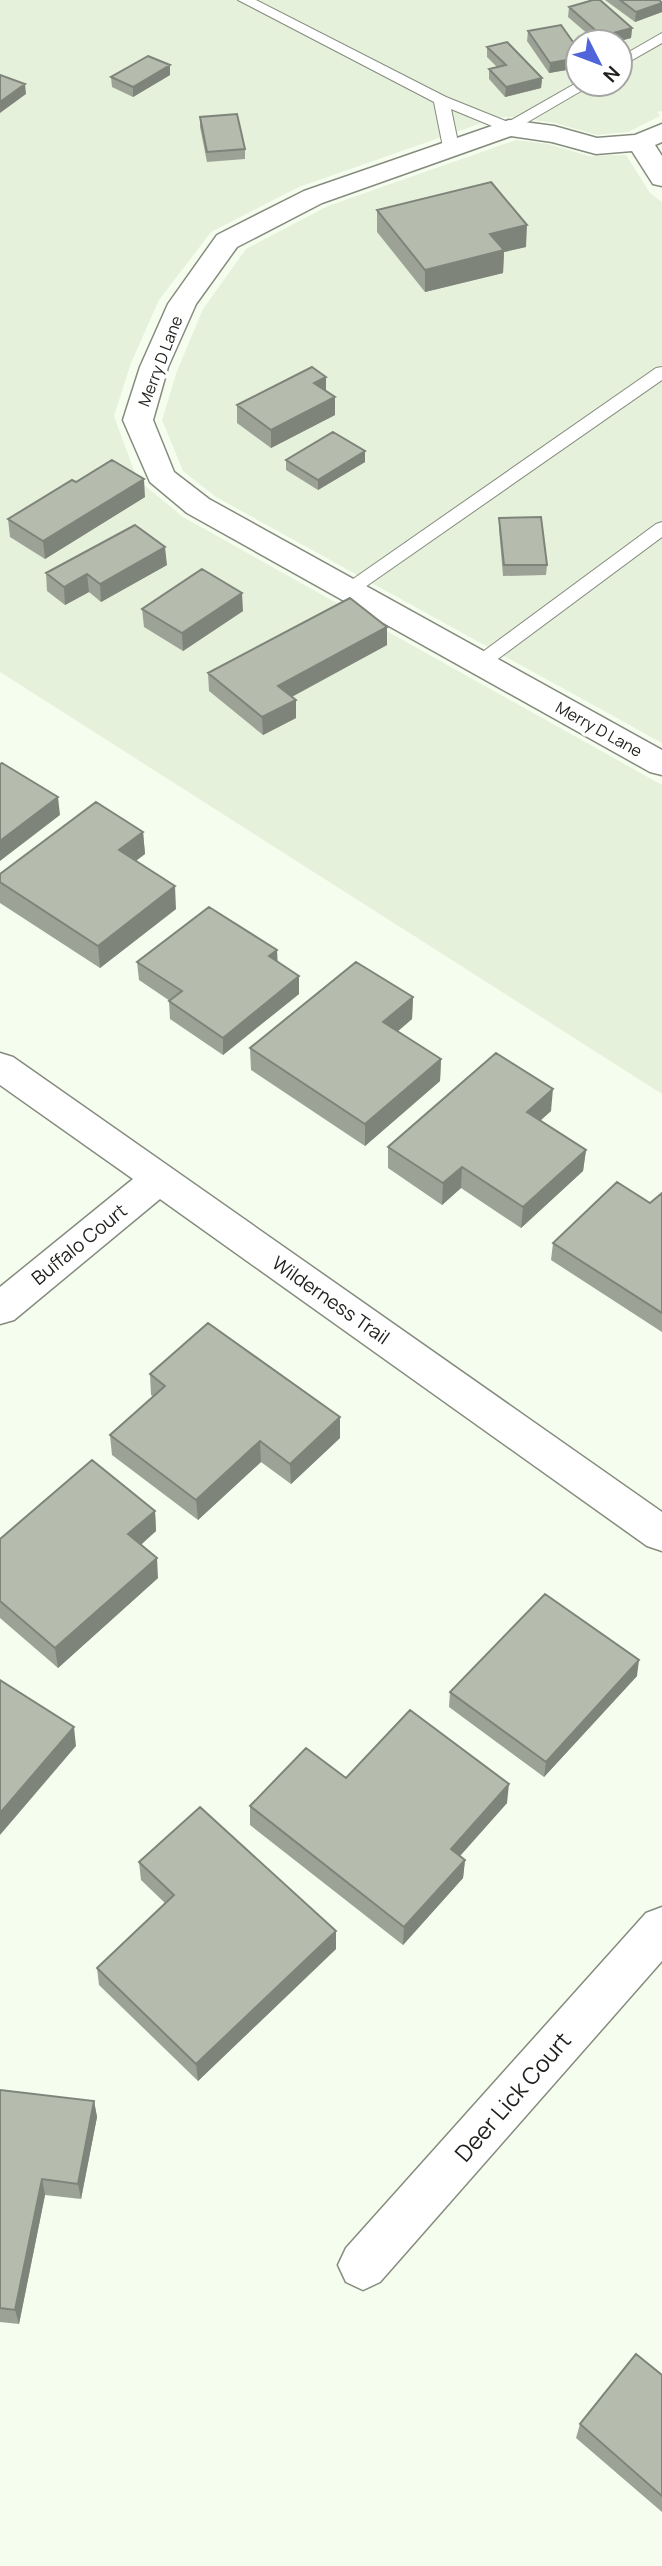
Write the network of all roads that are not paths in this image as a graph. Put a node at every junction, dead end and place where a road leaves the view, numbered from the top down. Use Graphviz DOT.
graph roads {
  1 [pos="245,0"];
  2 [pos="662,37"];
  3 [pos="634,54"];
  4 [pos="564,96"];
  5 [pos="441,100"];
  6 [pos="509,128"];
  7 [pos="651,137"];
  8 [pos="451,147"];
  9 [pos="662,178"];
  10 [pos="662,372"];
  11 [pos="662,528"];
  12 [pos="349,590"];
  13 [pos="480,663"];
  14 [pos="662,764"];
  15 [pos="0,1066"];
  16 [pos="159,1179"];
  17 [pos="0,1310"];
  18 [pos="662,1534"];
  19 [pos="662,1928"];
  20 [pos="363,2265"];
  1 -- 5 [label="lane"];
  2 -- 3 [label="lane"];
  4 -- 6 [label="lane"];
  5 -- 6 [label="lane"];
  5 -- 8 [label="lane"];
  6 -- 7 [label="street, Merry D Lane"];
  6 -- 8 [label="street, Merry D Lane"];
  7 -- 9 [label="street, Merry D Lane"];
  8 -- 12 [label="street, Merry D Lane"];
  10 -- 12 [label="lane"];
  11 -- 13 [label="lane"];
  12 -- 13 [label="street, Merry D Lane"];
  13 -- 14 [label="street, Merry D Lane"];
  15 -- 16 [label="street, Wilderness Trail"];
  16 -- 17 [label="street, Buffalo Court"];
  16 -- 18 [label="street, Wilderness Trail"];
  19 -- 20 [label="street, Deer Lick Court"];
}
